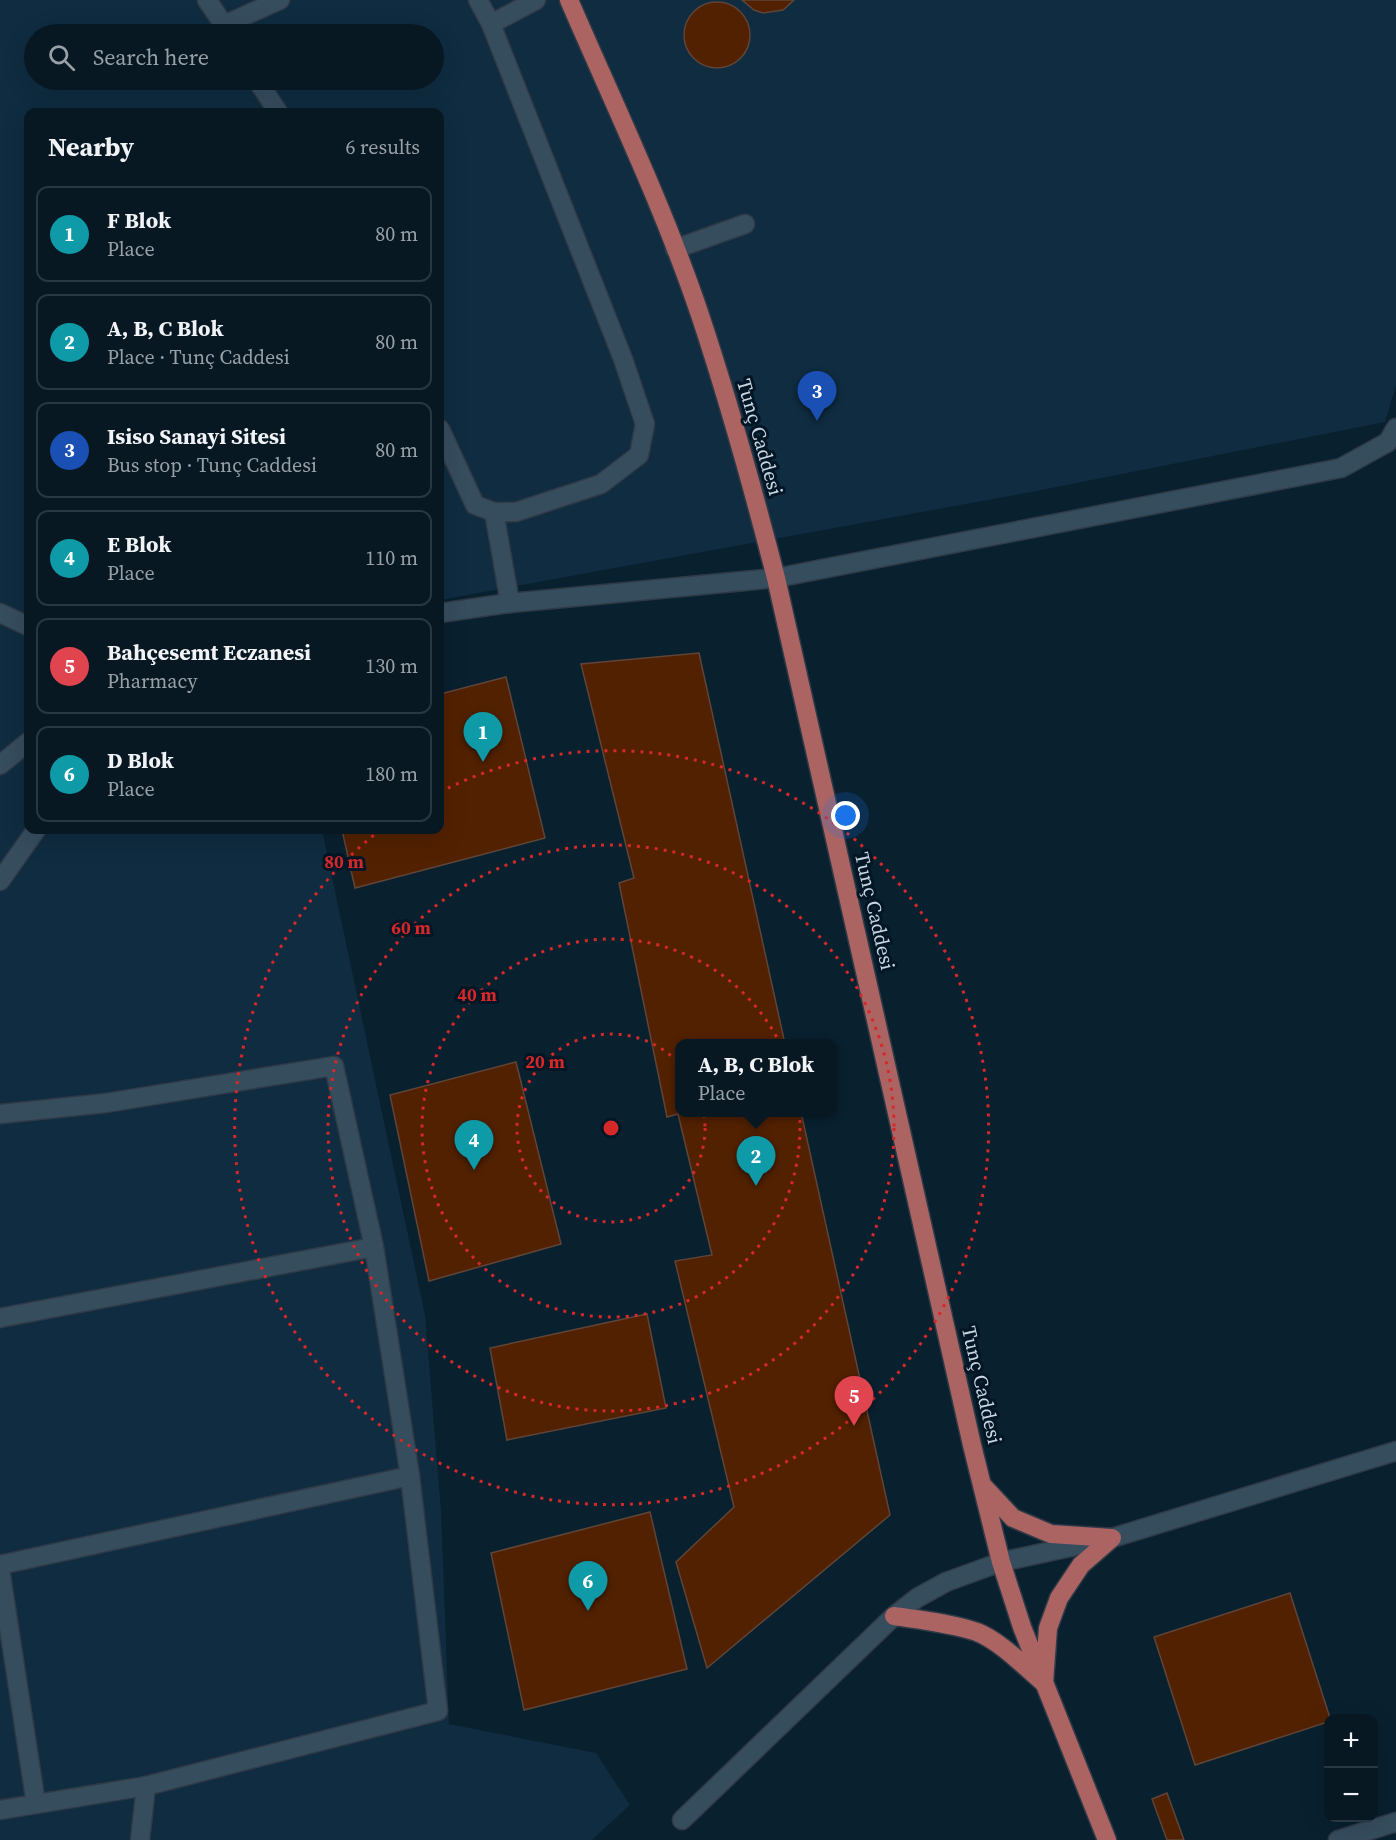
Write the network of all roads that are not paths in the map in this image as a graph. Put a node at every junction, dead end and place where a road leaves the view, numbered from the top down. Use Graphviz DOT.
graph roads {
  1 [pos="207,0"];
  2 [pos="280,0"];
  3 [pos="478,0"];
  4 [pos="536,0"];
  5 [pos="569,0"];
  6 [pos="223,24"];
  7 [pos="238,24"];
  8 [pos="491,24"];
  9 [pos="264,90"];
  10 [pos="275,108"];
  11 [pos="746,224"];
  12 [pos="675,249"];
  13 [pos="1396,428"];
  14 [pos="444,438"];
  15 [pos="494,512"];
  16 [pos="776,578"];
  17 [pos="510,603"];
  18 [pos="444,612"];
  19 [pos="0,613"];
  20 [pos="24,624"];
  21 [pos="24,745"];
  22 [pos="0,765"];
  23 [pos="33,834"];
  24 [pos="0,881"];
  25 [pos="0,1114"];
  26 [pos="374,1247"];
  27 [pos="0,1318"];
  28 [pos="1396,1451"];
  29 [pos="410,1476"];
  30 [pos="982,1485"];
  31 [pos="1112,1538"];
  32 [pos="1001,1562"];
  33 [pos="0,1565"];
  34 [pos="0,1569"];
  35 [pos="894,1616"];
  36 [pos="1044,1683"];
  37 [pos="146,1786"];
  38 [pos="36,1804"];
  39 [pos="0,1810"];
  40 [pos="682,1820"];
  41 [pos="1396,1822"];
  42 [pos="141,1840"];
  43 [pos="1107,1840"];
  44 [pos="1338,1840"];
  1 -- 6 [label="street"];
  2 -- 7 [label="street"];
  3 -- 8 [label="street"];
  4 -- 8 [label="street"];
  5 -- 12 [label="main road, Tunç Caddesi"];
  8 -- 15 [label="street"];
  9 -- 10 [label="street"];
  11 -- 12 [label="street"];
  12 -- 16 [label="main road, Tunç Caddesi"];
  13 -- 16 [label="street"];
  14 -- 15 [label="street"];
  15 -- 17 [label="street"];
  16 -- 17 [label="street"];
  16 -- 30 [label="main road, Tunç Caddesi"];
  17 -- 18 [label="street"];
  19 -- 20 [label="street"];
  21 -- 22 [label="street"];
  23 -- 24 [label="street"];
  25 -- 26 [label="street"];
  26 -- 27 [label="street"];
  26 -- 29 [label="street"];
  28 -- 31 [label="street"];
  29 -- 33 [label="street"];
  29 -- 37 [label="street"];
  30 -- 31 [label="main road"];
  30 -- 32 [label="main road, Tunç Caddesi"];
  31 -- 32 [label="street"];
  31 -- 36 [label="main road"];
  32 -- 35 [label="street"];
  32 -- 36 [label="main road, Tunç Caddesi"];
  34 -- 38 [label="street"];
  35 -- 36 [label="main road"];
  35 -- 40 [label="street"];
  36 -- 43 [label="main road, Tunç Caddesi"];
  37 -- 38 [label="street"];
  37 -- 42 [label="street"];
  38 -- 39 [label="street"];
  41 -- 44 [label="street"];
}
